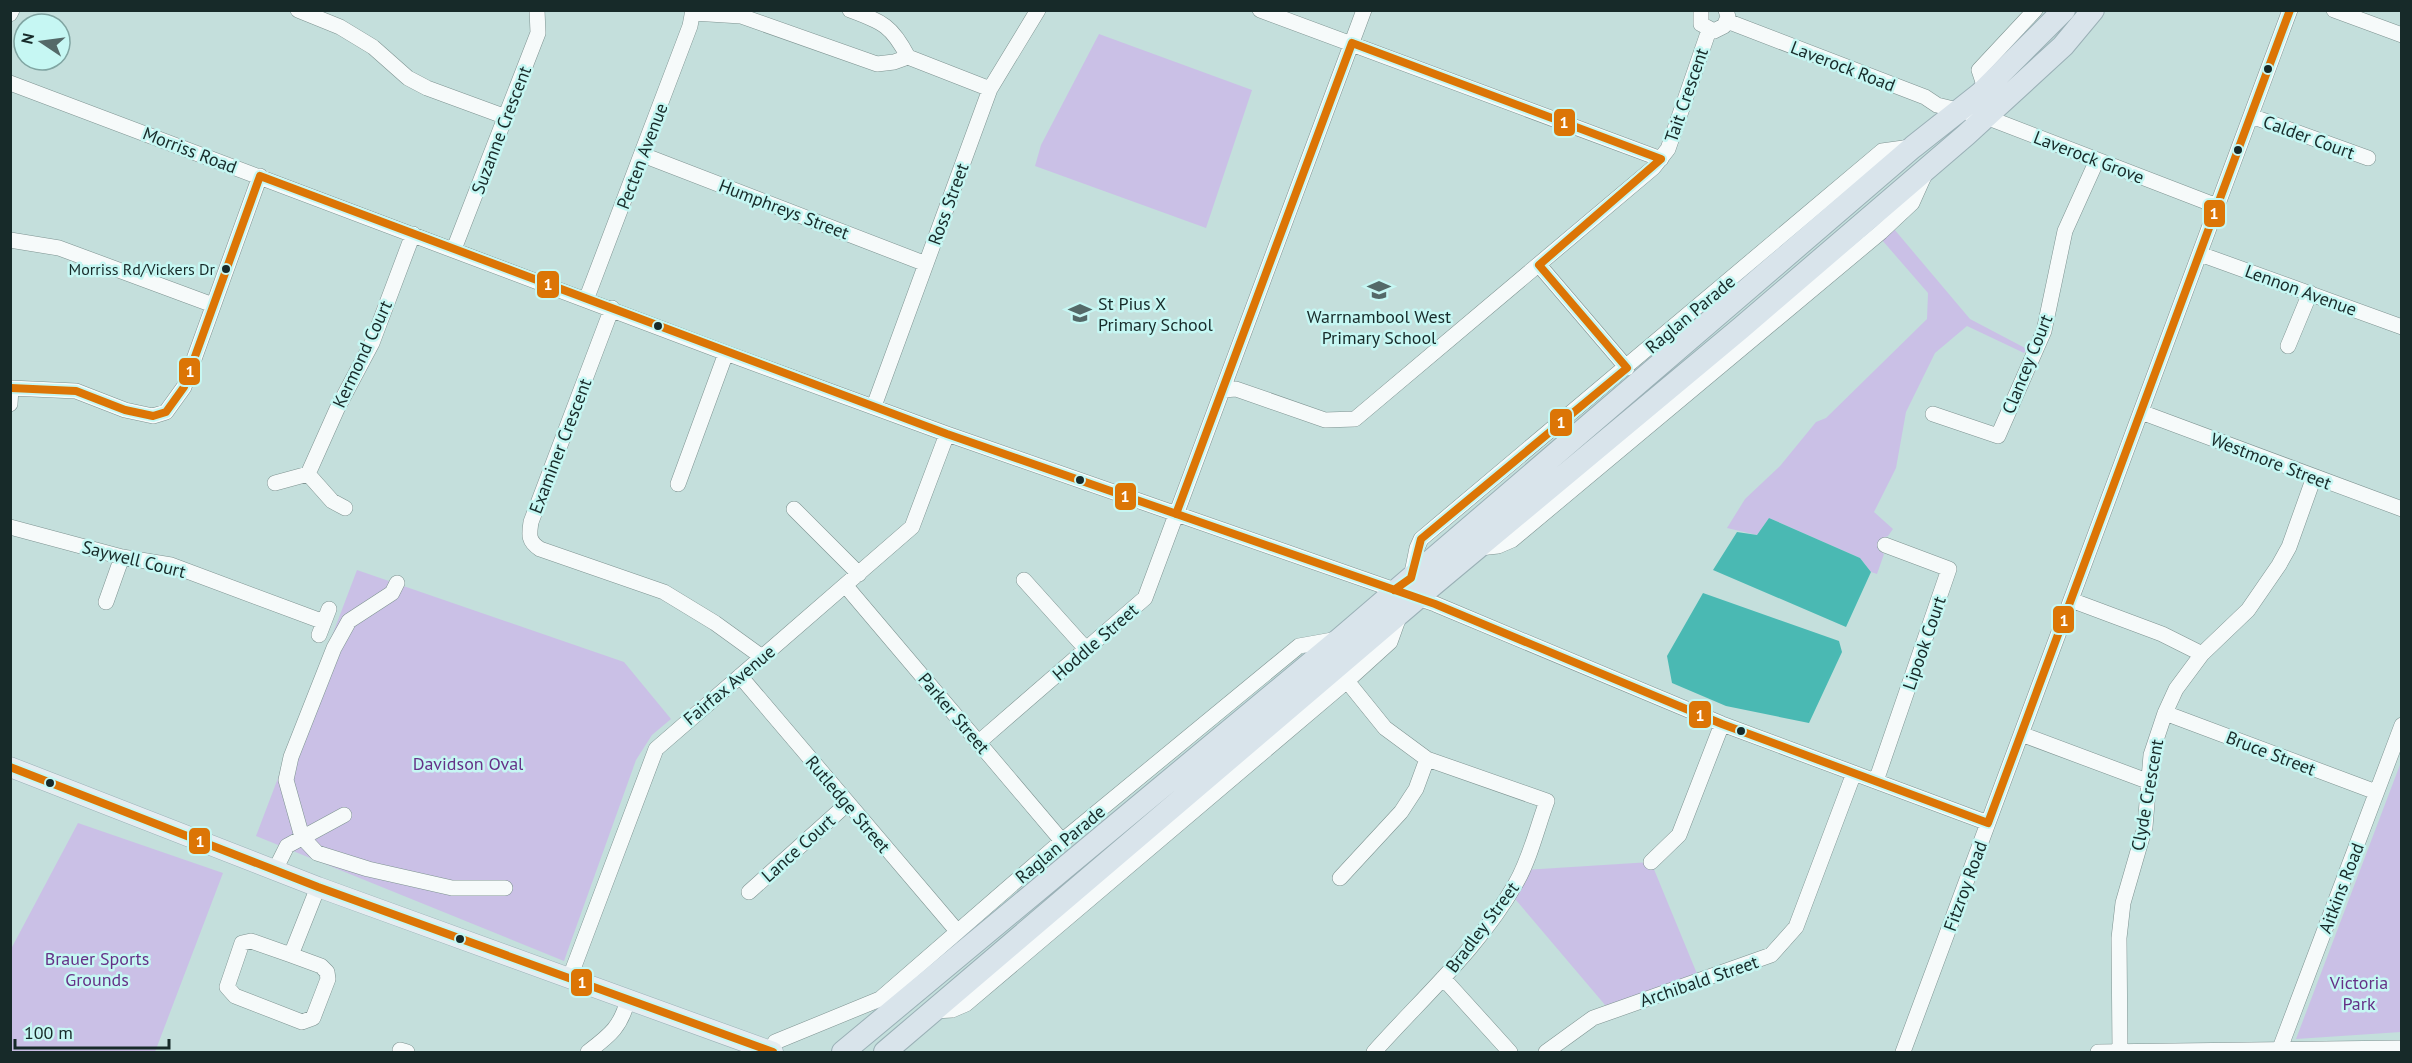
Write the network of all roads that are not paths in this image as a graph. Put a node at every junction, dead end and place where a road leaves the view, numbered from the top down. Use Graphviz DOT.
graph roads {
  1 [pos="298,10"];
  2 [pos="537,10"];
  3 [pos="850,10"];
  4 [pos="1038,10"];
  5 [pos="1260,10"];
  6 [pos="1364,10"];
  7 [pos="1701,10"];
  8 [pos="2035,10"];
  9 [pos="2064,10"];
  10 [pos="2093,10"];
  11 [pos="2290,10"];
  12 [pos="2334,10"];
  13 [pos="693,12"];
  14 [pos="1726,16"];
  15 [pos="1709,30"];
  16 [pos="2402,35"];
  17 [pos="1352,43"];
  18 [pos="908,57"];
  19 [pos="10,83"];
  20 [pos="1985,88"];
  21 [pos="990,89"];
  22 [pos="1960,110"];
  23 [pos="2251,116"];
  24 [pos="506,117"];
  25 [pos="1986,117"];
  26 [pos="1913,147"];
  27 [pos="643,155"];
  28 [pos="2368,158"];
  29 [pos="1661,159"];
  30 [pos="2097,160"];
  31 [pos="260,176"];
  32 [pos="2217,207"];
  33 [pos="413,234"];
  34 [pos="10,240"];
  35 [pos="454,249"];
  36 [pos="2200,254"];
  37 [pos="926,264"];
  38 [pos="1539,265"];
  39 [pos="2310,293"];
  40 [pos="586,300"];
  41 [pos="213,305"];
  42 [pos="612,308"];
  43 [pos="2402,327"];
  44 [pos="2288,346"];
  45 [pos="726,353"];
  46 [pos="1627,368"];
  47 [pos="11,388"];
  48 [pos="1223,390"];
  49 [pos="10,404"];
  50 [pos="874,406"];
  51 [pos="2141,412"];
  52 [pos="1933,414"];
  53 [pos="947,434"];
  54 [pos="309,474"];
  55 [pos="2313,477"];
  56 [pos="275,483"];
  57 [pos="678,484"];
  58 [pos="345,508"];
  59 [pos="794,509"];
  60 [pos="2402,509"];
  61 [pos="1176,514"];
  62 [pos="10,527"];
  63 [pos="1885,545"];
  64 [pos="122,557"];
  65 [pos="859,574"];
  66 [pos="1024,580"];
  67 [pos="397,583"];
  68 [pos="845,585"];
  69 [pos="1408,589"];
  70 [pos="2071,600"];
  71 [pos="106,602"];
  72 [pos="1400,613"];
  73 [pos="324,622"];
  74 [pos="1341,638"];
  75 [pos="1086,649"];
  76 [pos="2202,654"];
  77 [pos="762,657"];
  78 [pos="740,676"];
  79 [pos="1347,681"];
  80 [pos="2165,713"];
  81 [pos="1722,724"];
  82 [pos="2402,725"];
  83 [pos="2021,734"];
  84 [pos="979,742"];
  85 [pos="1427,759"];
  86 [pos="10,767"];
  87 [pos="1854,773"];
  88 [pos="1876,781"];
  89 [pos="2147,781"];
  90 [pos="2376,792"];
  91 [pos="847,804"];
  92 [pos="344,815"];
  93 [pos="1988,824"];
  94 [pos="302,837"];
  95 [pos="1062,841"];
  96 [pos="1651,862"];
  97 [pos="275,870"];
  98 [pos="1340,878"];
  99 [pos="318,887"];
  100 [pos="505,888"];
  101 [pos="749,892"];
  102 [pos="957,931"];
  103 [pos="291,955"];
  104 [pos="570,977"];
  105 [pos="1443,978"];
  106 [pos="628,999"];
  107 [pos="881,1009"];
  108 [pos="934,1011"];
  109 [pos="895,1045"];
  110 [pos="2402,1048"];
  111 [pos="770,1049"];
  112 [pos="2120,1051"];
  113 [pos="2280,1051"];
  114 [pos="588,1053"];
  115 [pos="843,1053"];
  116 [pos="1374,1053"];
  117 [pos="1510,1053"];
  118 [pos="1546,1053"];
  119 [pos="1903,1053"];
  120 [pos="2098,1053"];
  1 -- 24 [label="street"];
  2 -- 24 [label="street, Suzanne Crescent"];
  3 -- 18 [label="street"];
  4 -- 21 [label="street, Ross Street"];
  5 -- 17 [label="street"];
  6 -- 17 [label="street, Hoddle Street"];
  7 -- 15 [label="street"];
  8 -- 20 [label="street"];
  9 -- 20 [label="highway, Raglan Parade"];
  10 -- 25 [label="highway, Raglan Parade"];
  11 -- 23 [label="street, Fitzroy Road"];
  12 -- 16 [label="street"];
  13 -- 18 [label="street"];
  13 -- 27 [label="street, Pecten Avenue"];
  14 -- 15 [label="street"];
  14 -- 22 [label="street, Laverock Road"];
  15 -- 29 [label="street, Tait Crescent"];
  17 -- 29 [label="street"];
  17 -- 48 [label="street, Hoddle Street"];
  18 -- 21 [label="street"];
  19 -- 31 [label="street, Morriss Road"];
  20 -- 22 [label="highway, Raglan Parade"];
  21 -- 37 [label="street, Ross Street"];
  22 -- 25 [label="street, Laverock Grove"];
  22 -- 26 [label="highway, Raglan Parade"];
  23 -- 28 [label="street, Calder Court"];
  23 -- 32 [label="street, Fitzroy Road"];
  24 -- 35 [label="street, Suzanne Crescent"];
  25 -- 30 [label="street, Laverock Grove"];
  25 -- 69 [label="highway, Raglan Parade"];
  26 -- 46 [label="street, Raglan Parade"];
  26 -- 69 [label="highway, Raglan Parade"];
  27 -- 37 [label="street, Humphreys Street"];
  27 -- 40 [label="street, Pecten Avenue"];
  29 -- 38 [label="street, Tait Crescent"];
  30 -- 32 [label="street, Laverock Grove"];
  30 -- 52 [label="street, Clancey Court"];
  31 -- 33 [label="street, Morriss Road"];
  31 -- 41 [label="street"];
  32 -- 36 [label="street, Fitzroy Road"];
  33 -- 35 [label="street, Morriss Road"];
  33 -- 54 [label="street, Kermond Court"];
  34 -- 41 [label="street"];
  35 -- 40 [label="street, Morriss Road"];
  36 -- 39 [label="street, Lennon Avenue"];
  36 -- 51 [label="street, Fitzroy Road"];
  37 -- 50 [label="street, Ross Street"];
  38 -- 46 [label="street"];
  38 -- 48 [label="street, Tait Crescent"];
  39 -- 43 [label="street, Lennon Avenue"];
  39 -- 44 [label="street"];
  40 -- 42 [label="street, Morriss Road"];
  41 -- 47 [label="street"];
  42 -- 45 [label="street, Morriss Road"];
  42 -- 77 [label="street, Examiner Crescent"];
  45 -- 50 [label="street, Morriss Road"];
  45 -- 57 [label="street"];
  46 -- 69 [label="street, Raglan Parade"];
  47 -- 49 [label="street"];
  48 -- 61 [label="street, Hoddle Street"];
  50 -- 53 [label="street, Morriss Road"];
  51 -- 55 [label="street, Westmore Street"];
  51 -- 70 [label="street, Fitzroy Road"];
  53 -- 61 [label="street, Morriss Road"];
  53 -- 65 [label="street, Fairfax Avenue"];
  54 -- 56 [label="street"];
  54 -- 58 [label="street"];
  55 -- 60 [label="street, Westmore Street"];
  55 -- 76 [label="street, Clyde Crescent"];
  59 -- 65 [label="street"];
  61 -- 69 [label="street, Morriss Road"];
  61 -- 75 [label="street, Hoddle Street"];
  62 -- 64 [label="street, Saywell Court"];
  63 -- 88 [label="street, Lipook Court"];
  64 -- 71 [label="street"];
  64 -- 73 [label="street, Saywell Court"];
  65 -- 68 [label="street, Fairfax Avenue"];
  66 -- 75 [label="street"];
  67 -- 94 [label="street"];
  68 -- 77 [label="street, Fairfax Avenue"];
  68 -- 84 [label="street, Parker Street"];
  69 -- 72 [label="highway, Raglan Parade"];
  69 -- 74 [label="highway, Raglan Parade"];
  69 -- 81 [label="street, Morriss Road"];
  70 -- 76 [label="street"];
  70 -- 83 [label="street, Fitzroy Road"];
  72 -- 79 [label="street, Raglan Parade"];
  72 -- 108 [label="highway, Raglan Parade"];
  74 -- 95 [label="street, Raglan Parade"];
  74 -- 107 [label="highway, Raglan Parade"];
  75 -- 84 [label="street, Hoddle Street"];
  76 -- 80 [label="street, Clyde Crescent"];
  77 -- 78 [label="street, Fairfax Avenue"];
  78 -- 91 [label="street, Rutledge Street"];
  78 -- 104 [label="street, Fairfax Avenue"];
  79 -- 85 [label="street, Bradley Street"];
  79 -- 108 [label="street, Raglan Parade"];
  80 -- 89 [label="street, Clyde Crescent"];
  80 -- 90 [label="street, Bruce Street"];
  81 -- 87 [label="street, Morriss Road"];
  81 -- 96 [label="street"];
  82 -- 90 [label="street, Aitkins Road"];
  83 -- 89 [label="street"];
  83 -- 93 [label="street, Fitzroy Road"];
  84 -- 95 [label="street, Parker Street"];
  85 -- 98 [label="street"];
  85 -- 105 [label="street, Bradley Street"];
  86 -- 97 [label="main road"];
  87 -- 88 [label="street, Morriss Road"];
  87 -- 118 [label="street, Archibald Street"];
  88 -- 93 [label="street, Morriss Road"];
  89 -- 112 [label="street, Clyde Crescent"];
  90 -- 113 [label="street, Aitkins Road"];
  91 -- 101 [label="street, Lance Court"];
  91 -- 102 [label="street, Rutledge Street"];
  92 -- 94 [label="street"];
  93 -- 119 [label="street, Fitzroy Road"];
  94 -- 97 [label="street"];
  94 -- 100 [label="street"];
  95 -- 102 [label="street, Raglan Parade"];
  97 -- 99 [label="main road"];
  99 -- 103 [label="street"];
  99 -- 104 [label="main road"];
  102 -- 107 [label="street, Raglan Parade"];
  103 -- 103 [label="street"];
  104 -- 106 [label="main road"];
  105 -- 116 [label="street, Bradley Street"];
  105 -- 117 [label="street"];
  106 -- 111 [label="main road"];
  106 -- 114 [label="street"];
  107 -- 109 [label="highway"];
  107 -- 111 [label="street, Raglan Parade"];
  107 -- 115 [label="highway, Raglan Parade"];
  108 -- 109 [label="highway, Raglan Parade"];
  110 -- 113 [label="street"];
  112 -- 113 [label="street"];
  112 -- 120 [label="street"];
}
